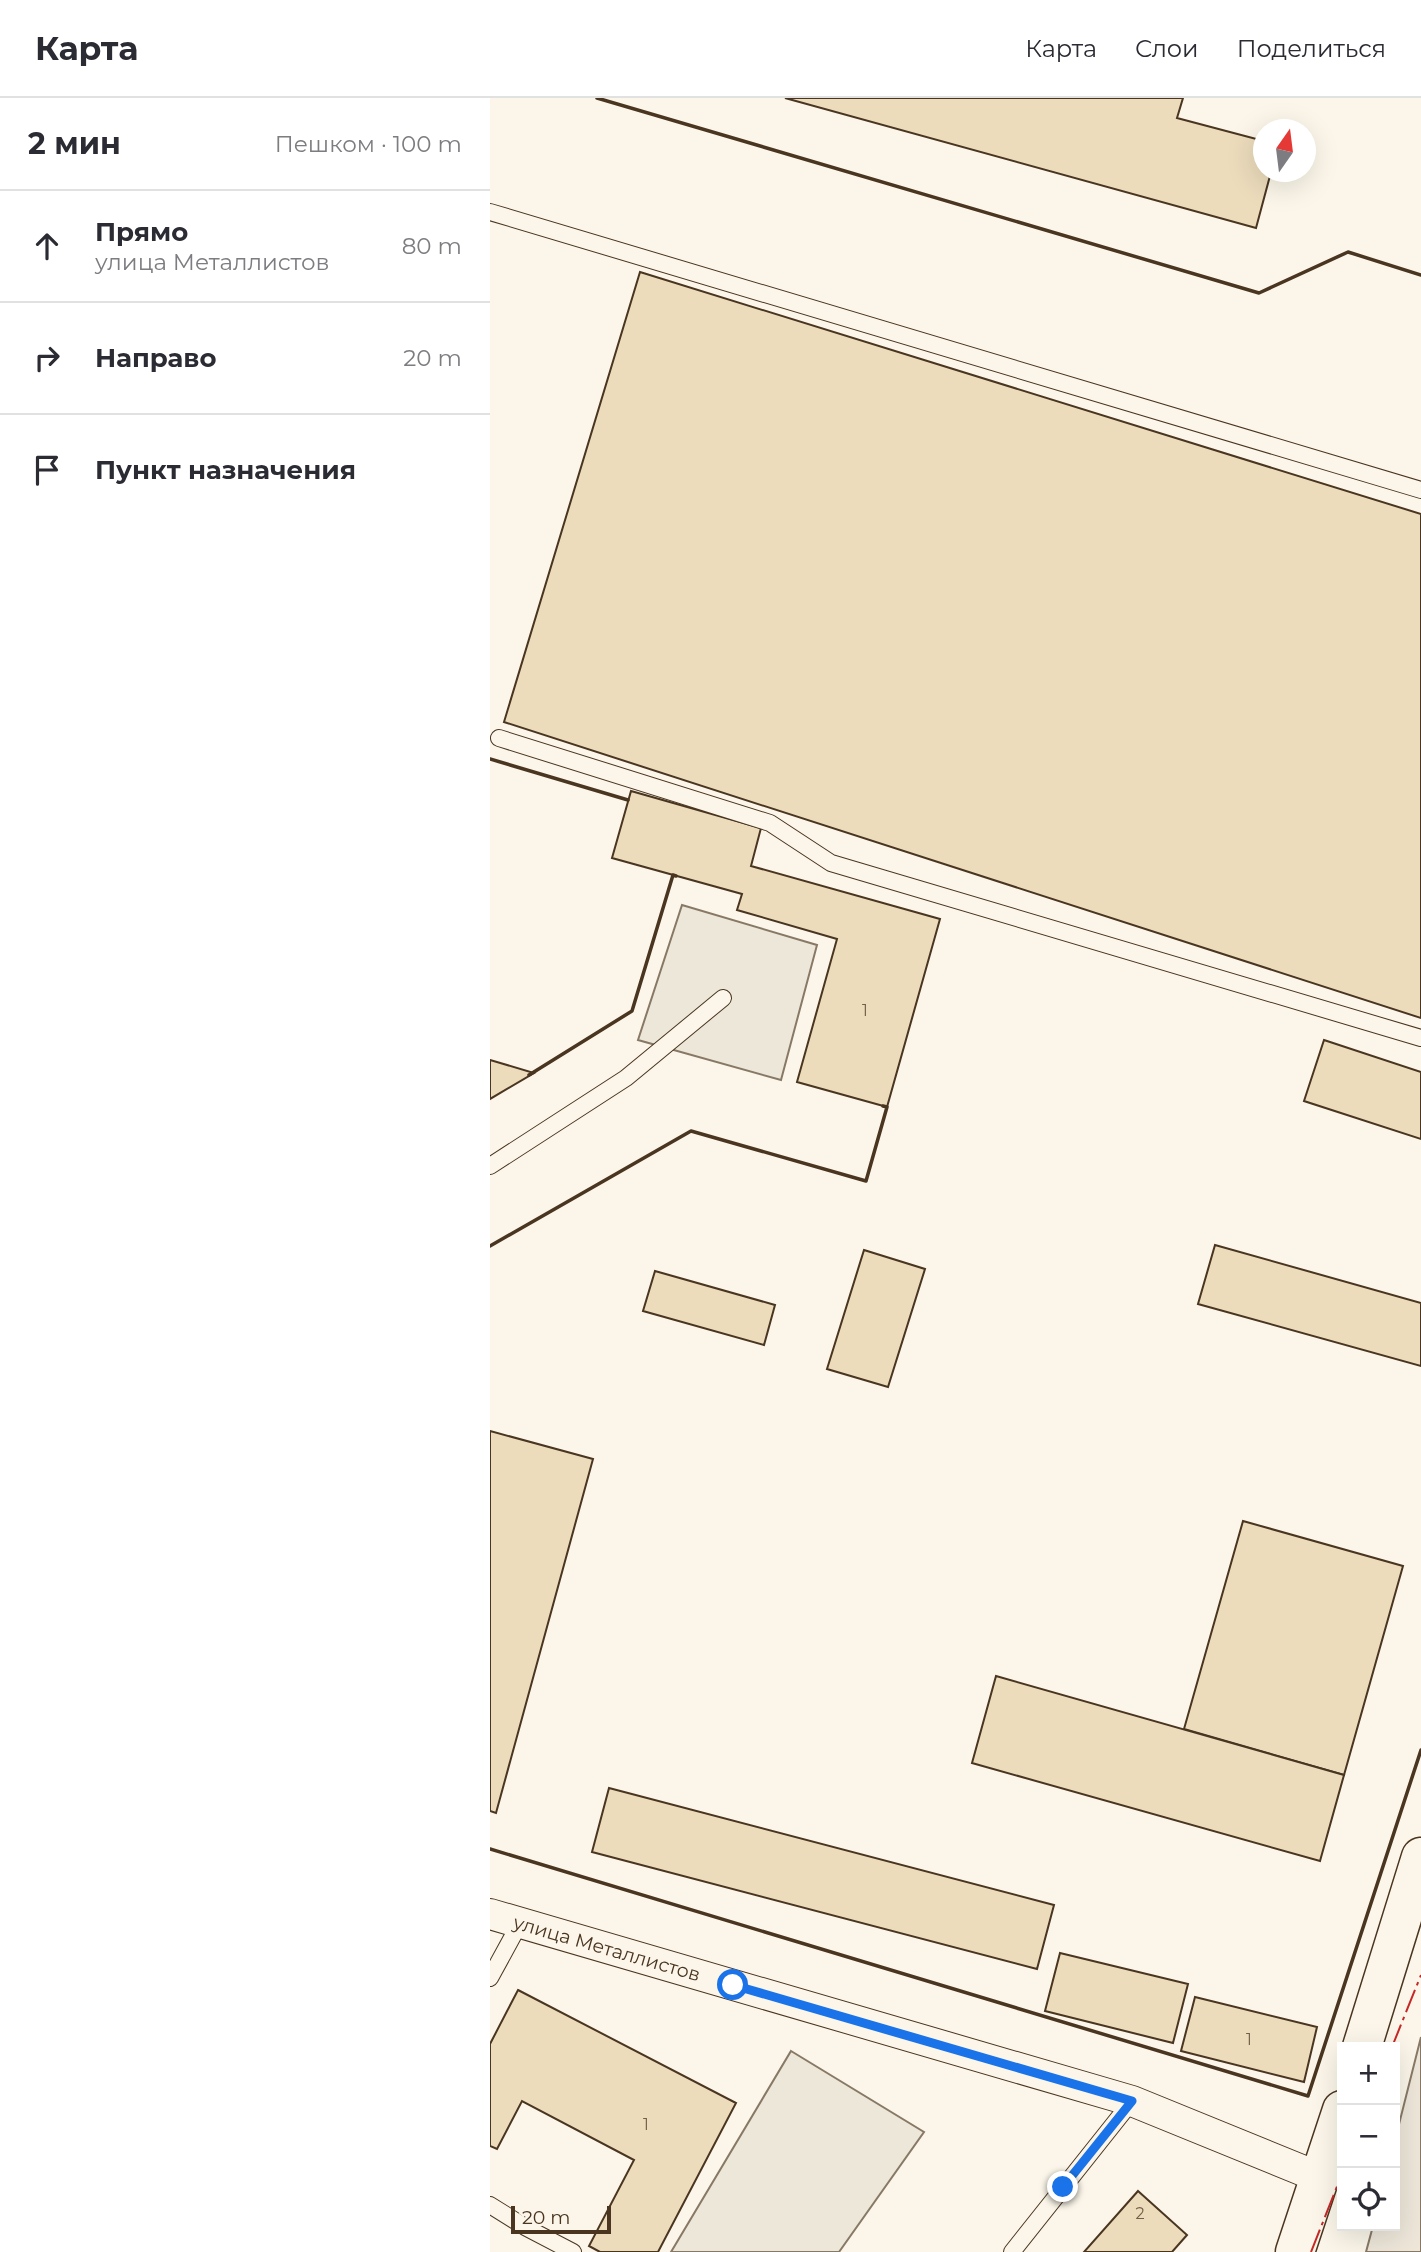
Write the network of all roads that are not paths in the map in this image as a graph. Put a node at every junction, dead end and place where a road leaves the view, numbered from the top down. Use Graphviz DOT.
graph roads {
  1 [pos="490,212"];
  2 [pos="1421,490"];
  3 [pos="499,738"];
  4 [pos="723,998"];
  5 [pos="1421,1038"];
  6 [pos="490,1166"];
  7 [pos="1421,1857"];
  8 [pos="490,1914"];
  9 [pos="520,1923"];
  10 [pos="490,1978"];
  11 [pos="1364,2042"];
  12 [pos="1132,2101"];
  13 [pos="1337,2126"];
  14 [pos="1321,2178"];
  15 [pos="490,2205"];
  16 [pos="573,2252"];
  17 [pos="1012,2252"];
  18 [pos="1295,2252"];
  1 -- 2 [label="lane"];
  3 -- 5 [label="lane"];
  4 -- 6 [label="lane"];
  7 -- 11 [label="street"];
  8 -- 9 [label="street, улица Металлистов"];
  9 -- 10 [label="lane"];
  9 -- 12 [label="street, улица Металлистов"];
  12 -- 14 [label="street, улица Металлистов"];
  12 -- 17 [label="lane"];
  13 -- 14 [label="street"];
  14 -- 18 [label="street"];
  15 -- 16 [label="lane"];
}
